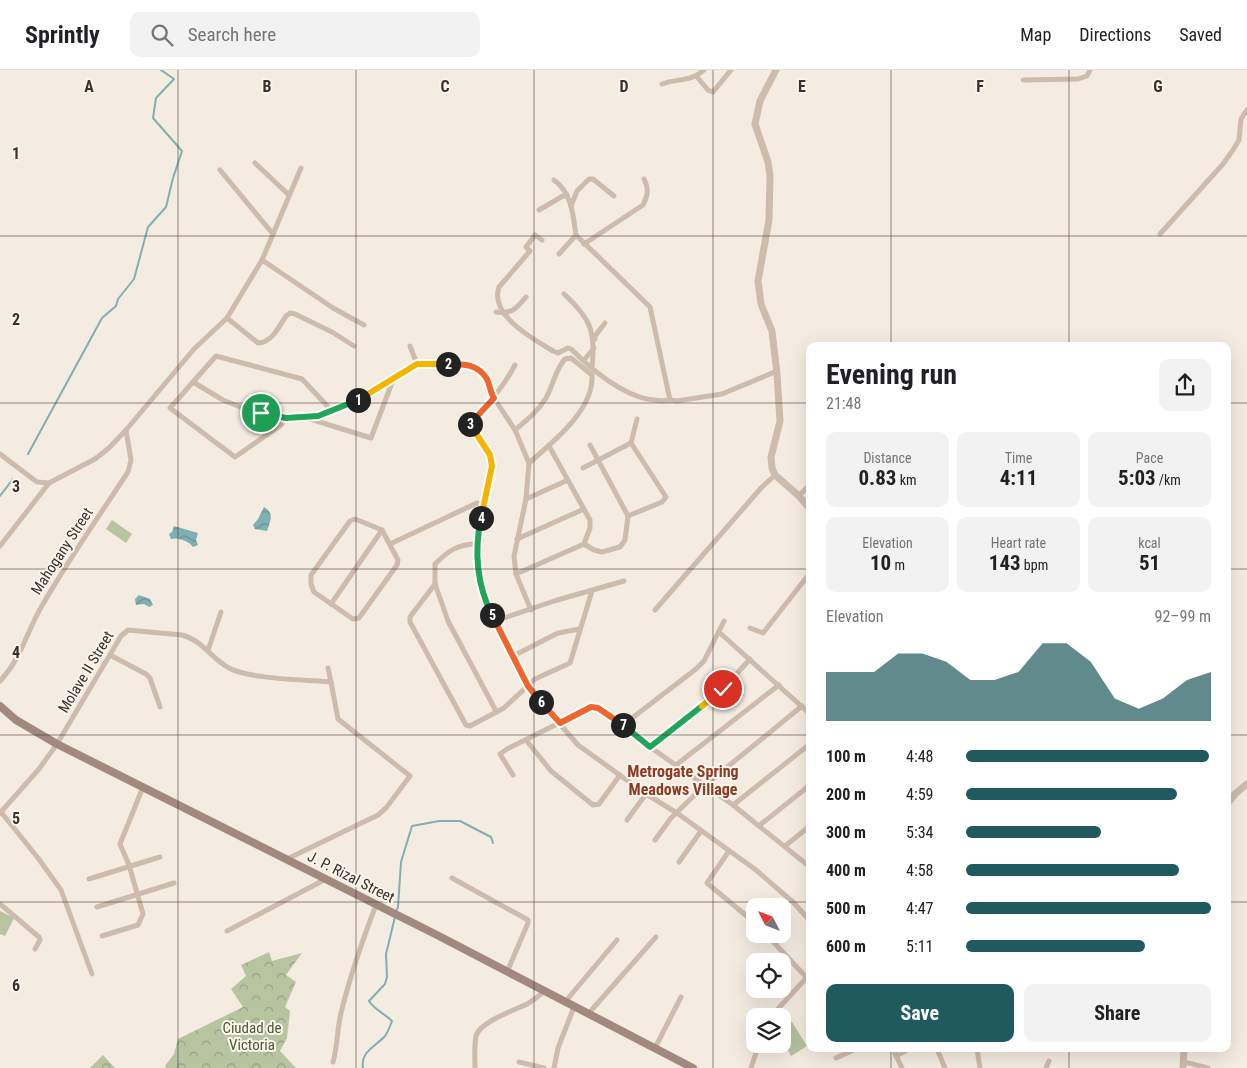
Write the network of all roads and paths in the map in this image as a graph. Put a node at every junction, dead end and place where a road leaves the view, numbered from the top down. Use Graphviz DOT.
graph roads {
  1 [pos="704,70"];
  2 [pos="731,70"];
  3 [pos="776,70"];
  4 [pos="1090,70"];
  5 [pos="697,76"];
  6 [pos="1022,80"];
  7 [pos="662,84"];
  8 [pos="1247,110"];
  9 [pos="255,162"];
  10 [pos="301,168"];
  11 [pos="220,170"];
  12 [pos="644,179"];
  13 [pos="554,180"];
  14 [pos="289,195"];
  15 [pos="567,195"];
  16 [pos="614,196"];
  17 [pos="571,206"];
  18 [pos="539,210"];
  19 [pos="273,234"];
  20 [pos="1160,234"];
  21 [pos="576,236"];
  22 [pos="542,240"];
  23 [pos="584,244"];
  24 [pos="559,254"];
  25 [pos="262,260"];
  26 [pos="564,294"];
  27 [pos="526,297"];
  28 [pos="496,312"];
  29 [pos="503,314"];
  30 [pos="227,318"];
  31 [pos="605,323"];
  32 [pos="364,325"];
  33 [pos="354,346"];
  34 [pos="410,346"];
  35 [pos="595,347"];
  36 [pos="584,360"];
  37 [pos="417,364"];
  38 [pos="515,365"];
  39 [pos="592,367"];
  40 [pos="777,371"];
  41 [pos="393,379"];
  42 [pos="193,382"];
  43 [pos="494,398"];
  44 [pos="670,400"];
  45 [pos="333,412"];
  46 [pos="303,417"];
  47 [pos="286,418"];
  48 [pos="637,419"];
  49 [pos="126,430"];
  50 [pos="516,430"];
  51 [pos="631,443"];
  52 [pos="590,445"];
  53 [pos="549,446"];
  54 [pos="0,454"];
  55 [pos="598,460"];
  56 [pos="530,463"];
  57 [pos="584,468"];
  58 [pos="774,475"];
  59 [pos="568,480"];
  60 [pos="49,483"];
  61 [pos="806,488"];
  62 [pos="799,496"];
  63 [pos="526,499"];
  64 [pos="484,504"];
  65 [pos="806,504"];
  66 [pos="584,509"];
  67 [pos="628,516"];
  68 [pos="382,530"];
  69 [pos="517,539"];
  70 [pos="390,544"];
  71 [pos="477,544"];
  72 [pos="584,544"];
  73 [pos="0,546"];
  74 [pos="516,574"];
  75 [pos="806,578"];
  76 [pos="624,582"];
  77 [pos="435,584"];
  78 [pos="592,590"];
  79 [pos="331,604"];
  80 [pos="531,610"];
  81 [pos="655,610"];
  82 [pos="221,612"];
  83 [pos="724,620"];
  84 [pos="495,621"];
  85 [pos="750,628"];
  86 [pos="580,629"];
  87 [pos="718,632"];
  88 [pos="208,650"];
  89 [pos="110,655"];
  90 [pos="513,656"];
  91 [pos="750,659"];
  92 [pos="328,668"];
  93 [pos="0,681"];
  94 [pos="331,682"];
  95 [pos="779,685"];
  96 [pos="528,686"];
  97 [pos="0,706"];
  98 [pos="802,706"];
  99 [pos="160,707"];
  100 [pos="806,710"];
  101 [pos="496,711"];
  102 [pos="560,723"];
  103 [pos="623,725"];
  104 [pos="526,740"];
  105 [pos="57,744"];
  106 [pos="650,747"];
  107 [pos="806,747"];
  108 [pos="676,765"];
  109 [pos="513,775"];
  110 [pos="620,775"];
  111 [pos="1247,784"];
  112 [pos="704,786"];
  113 [pos="143,787"];
  114 [pos="806,788"];
  115 [pos="1231,791"];
  116 [pos="646,794"];
  117 [pos="1234,794"];
  118 [pos="1231,798"];
  119 [pos="733,805"];
  120 [pos="1,813"];
  121 [pos="676,813"];
  122 [pos="627,820"];
  123 [pos="760,825"];
  124 [pos="806,829"];
  125 [pos="701,831"];
  126 [pos="655,840"];
  127 [pos="785,846"];
  128 [pos="729,851"];
  129 [pos="160,857"];
  130 [pos="286,859"];
  131 [pos="679,862"];
  132 [pos="806,864"];
  133 [pos="129,865"];
  134 [pos="452,878"];
  135 [pos="89,879"];
  136 [pos="326,879"];
  137 [pos="174,883"];
  138 [pos="137,894"];
  139 [pos="0,904"];
  140 [pos="376,905"];
  141 [pos="97,907"];
  142 [pos="746,916"];
  143 [pos="806,917"];
  144 [pos="227,931"];
  145 [pos="102,936"];
  146 [pos="656,938"];
  147 [pos="617,940"];
  148 [pos="775,943"];
  149 [pos="35,949"];
  150 [pos="507,972"];
  151 [pos="92,974"];
  152 [pos="806,974"];
  153 [pos="806,978"];
  154 [pos="544,992"];
  155 [pos="681,997"];
  156 [pos="565,1002"];
  157 [pos="574,1007"];
  158 [pos="780,1008"];
  159 [pos="588,1014"];
  160 [pos="655,1048"];
  161 [pos="849,1052"];
  162 [pos="894,1052"];
  163 [pos="903,1052"];
  164 [pos="938,1052"];
  165 [pos="977,1052"];
  166 [pos="1184,1052"];
  167 [pos="756,1053"];
  168 [pos="896,1056"];
  169 [pos="836,1058"];
  170 [pos="1049,1061"];
  171 [pos="333,1062"];
  172 [pos="519,1062"];
  173 [pos="1184,1065"];
  174 [pos="475,1068"];
  175 [pos="544,1068"];
  176 [pos="554,1068"];
  177 [pos="693,1068"];
  178 [pos="751,1068"];
  179 [pos="902,1068"];
  180 [pos="945,1068"];
  181 [pos="980,1068"];
  182 [pos="1046,1068"];
  183 [pos="1208,1068"];
  1 -- 5 [label="street"];
  2 -- 5 [label="street"];
  3 -- 40 [label="street"];
  4 -- 6 [label="street"];
  5 -- 7 [label="street"];
  8 -- 20 [label="street"];
  9 -- 14 [label="street"];
  10 -- 14 [label="street"];
  11 -- 19 [label="street"];
  12 -- 23 [label="street"];
  13 -- 15 [label="street"];
  14 -- 19 [label="street"];
  15 -- 17 [label="street"];
  15 -- 18 [label="street"];
  16 -- 17 [label="street"];
  17 -- 21 [label="street"];
  19 -- 25 [label="street"];
  21 -- 23 [label="street"];
  21 -- 24 [label="street"];
  22 -- 29 [label="street"];
  23 -- 44 [label="street"];
  25 -- 30 [label="street"];
  25 -- 32 [label="street"];
  26 -- 35 [label="street"];
  27 -- 29 [label="street"];
  28 -- 29 [label="street"];
  29 -- 36 [label="street"];
  30 -- 33 [label="street"];
  30 -- 49 [label="street"];
  31 -- 35 [label="street"];
  34 -- 37 [label="street"];
  35 -- 36 [label="street"];
  35 -- 39 [label="street"];
  36 -- 39 [label="street"];
  37 -- 41 [label="street"];
  37 -- 43 [label="street"];
  38 -- 43 [label="street"];
  39 -- 44 [label="street"];
  40 -- 44 [label="street"];
  40 -- 58 [label="street"];
  41 -- 45 [label="street"];
  41 -- 46 [label="street"];
  42 -- 45 [label="street"];
  42 -- 47 [label="street"];
  42 -- 47 [label="street"];
  43 -- 50 [label="street"];
  43 -- 64 [label="street"];
  45 -- 46 [label="street"];
  46 -- 47 [label="street"];
  48 -- 51 [label="street"];
  49 -- 60 [label="street"];
  49 -- 93 [label="street, Mahogany Street"];
  50 -- 53 [label="street"];
  50 -- 56 [label="street"];
  51 -- 55 [label="street"];
  51 -- 67 [label="street"];
  52 -- 55 [label="street"];
  53 -- 56 [label="street"];
  53 -- 59 [label="street"];
  54 -- 60 [label="street"];
  55 -- 57 [label="street"];
  55 -- 67 [label="street"];
  56 -- 63 [label="street"];
  58 -- 62 [label="street"];
  58 -- 81 [label="street"];
  59 -- 63 [label="street"];
  59 -- 66 [label="street"];
  60 -- 73 [label="street"];
  61 -- 62 [label="street"];
  62 -- 65 [label="street"];
  63 -- 69 [label="street"];
  64 -- 70 [label="street"];
  64 -- 71 [label="street"];
  66 -- 69 [label="street"];
  66 -- 72 [label="street"];
  67 -- 72 [label="street"];
  68 -- 70 [label="street"];
  68 -- 79 [label="street"];
  68 -- 79 [label="street"];
  69 -- 74 [label="street"];
  70 -- 79 [label="street"];
  71 -- 77 [label="street"];
  71 -- 84 [label="street"];
  72 -- 74 [label="street"];
  74 -- 80 [label="street"];
  75 -- 85 [label="street"];
  76 -- 78 [label="street"];
  77 -- 101 [label="street"];
  77 -- 101 [label="street"];
  78 -- 80 [label="street"];
  78 -- 86 [label="street"];
  80 -- 84 [label="street"];
  82 -- 88 [label="street"];
  83 -- 87 [label="street"];
  84 -- 90 [label="street"];
  86 -- 90 [label="street"];
  86 -- 96 [label="street"];
  87 -- 91 [label="street"];
  87 -- 103 [label="street"];
  88 -- 89 [label="street, Molave II Street"];
  88 -- 94 [label="street, Molave II Street"];
  89 -- 99 [label="street"];
  89 -- 105 [label="street, Molave II Street"];
  90 -- 96 [label="street"];
  91 -- 95 [label="street"];
  91 -- 106 [label="street"];
  92 -- 94 [label="street"];
  94 -- 130 [label="street"];
  95 -- 98 [label="street"];
  95 -- 108 [label="street"];
  96 -- 101 [label="street"];
  96 -- 102 [label="street"];
  97 -- 105 [label="main road, J. P. Rizal Street"];
  98 -- 100 [label="street"];
  98 -- 112 [label="street"];
  102 -- 103 [label="street"];
  102 -- 104 [label="street"];
  102 -- 110 [label="street"];
  103 -- 106 [label="street"];
  104 -- 109 [label="street"];
  104 -- 110 [label="street"];
  105 -- 113 [label="main road, J. P. Rizal Street"];
  105 -- 120 [label="street, Molave II Street"];
  106 -- 108 [label="street"];
  107 -- 119 [label="street"];
  108 -- 112 [label="street"];
  110 -- 116 [label="street"];
  111 -- 117 [label="street"];
  112 -- 119 [label="street"];
  112 -- 121 [label="street"];
  113 -- 130 [label="main road, J. P. Rizal Street"];
  113 -- 133 [label="street"];
  114 -- 123 [label="street"];
  115 -- 117 [label="street"];
  116 -- 121 [label="street"];
  116 -- 122 [label="street"];
  117 -- 118 [label="street"];
  119 -- 123 [label="street"];
  120 -- 151 [label="street"];
  121 -- 125 [label="street"];
  121 -- 126 [label="street"];
  123 -- 127 [label="street"];
  124 -- 127 [label="street"];
  125 -- 128 [label="street"];
  125 -- 131 [label="street"];
  127 -- 132 [label="street"];
  128 -- 142 [label="street"];
  128 -- 143 [label="street"];
  129 -- 133 [label="street"];
  130 -- 136 [label="main road, J. P. Rizal Street"];
  133 -- 135 [label="street"];
  133 -- 138 [label="street"];
  134 -- 150 [label="street"];
  136 -- 140 [label="main road, J. P. Rizal Street"];
  136 -- 144 [label="street"];
  137 -- 138 [label="street"];
  138 -- 141 [label="street"];
  138 -- 145 [label="street"];
  139 -- 149 [label="street"];
  140 -- 150 [label="main road, J. P. Rizal Street"];
  140 -- 171 [label="street"];
  146 -- 159 [label="street"];
  147 -- 156 [label="street"];
  148 -- 152 [label="street"];
  150 -- 154 [label="main road, J. P. Rizal Street"];
  153 -- 158 [label="street"];
  154 -- 156 [label="main road, J. P. Rizal Street"];
  154 -- 174 [label="street"];
  155 -- 160 [label="street"];
  156 -- 157 [label="main road, J. P. Rizal Street"];
  157 -- 159 [label="main road, J. P. Rizal Street"];
  157 -- 176 [label="street"];
  159 -- 160 [label="main road, J. P. Rizal Street"];
  160 -- 177 [label="main road, J. P. Rizal Street"];
  161 -- 169 [label="street"];
  162 -- 168 [label="street"];
  163 -- 168 [label="street"];
  164 -- 180 [label="street"];
  165 -- 181 [label="street"];
  166 -- 173 [label="street"];
  167 -- 178 [label="street"];
  168 -- 179 [label="street"];
  170 -- 182 [label="street"];
  172 -- 175 [label="street"];
  173 -- 183 [label="street"];
}
